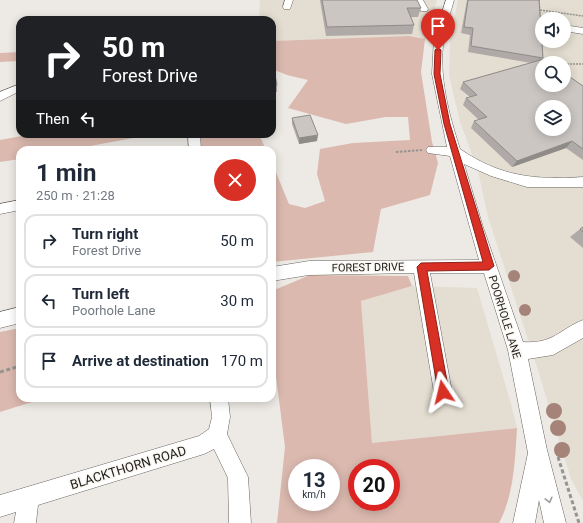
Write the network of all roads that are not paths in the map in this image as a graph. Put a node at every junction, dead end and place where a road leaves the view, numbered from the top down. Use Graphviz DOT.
graph roads {
  1 [pos="419,0"];
  2 [pos="450,0"];
  3 [pos="424,9"];
  4 [pos="571,29"];
  5 [pos="583,31"];
  6 [pos="16,89"];
  7 [pos="0,98"];
  8 [pos="432,150"];
  9 [pos="454,152"];
  10 [pos="583,182"];
  11 [pos="16,206"];
  12 [pos="0,209"];
  13 [pos="489,266"];
  14 [pos="421,267"];
  15 [pos="276,273"];
  16 [pos="16,316"];
  17 [pos="0,320"];
  18 [pos="583,328"];
  19 [pos="517,350"];
  20 [pos="443,392"];
  21 [pos="219,402"];
  22 [pos="217,435"];
  23 [pos="537,450"];
  24 [pos="28,497"];
  25 [pos="0,506"];
  26 [pos="25,523"];
  27 [pos="240,523"];
  28 [pos="524,523"];
  29 [pos="555,523"];
  1 -- 3 [label="street"];
  2 -- 9 [label="street, POORHOLE LANE"];
  4 -- 5 [label="street"];
  6 -- 7 [label="street"];
  8 -- 9 [label="street"];
  9 -- 10 [label="street"];
  9 -- 13 [label="street, POORHOLE LANE"];
  11 -- 12 [label="street"];
  13 -- 14 [label="street, FOREST DRIVE"];
  13 -- 19 [label="street, POORHOLE LANE"];
  14 -- 15 [label="street, FOREST DRIVE"];
  14 -- 20 [label="street"];
  16 -- 17 [label="street"];
  18 -- 19 [label="street"];
  19 -- 23 [label="street, POORHOLE LANE"];
  21 -- 22 [label="street"];
  22 -- 24 [label="street, BLACKTHORN ROAD"];
  22 -- 27 [label="street"];
  23 -- 28 [label="street, POORHOLE LANE"];
  23 -- 29 [label="street, POORHOLE LANE, one-way"];
  24 -- 25 [label="street, BLACKTHORN ROAD"];
  24 -- 26 [label="street"];
}
